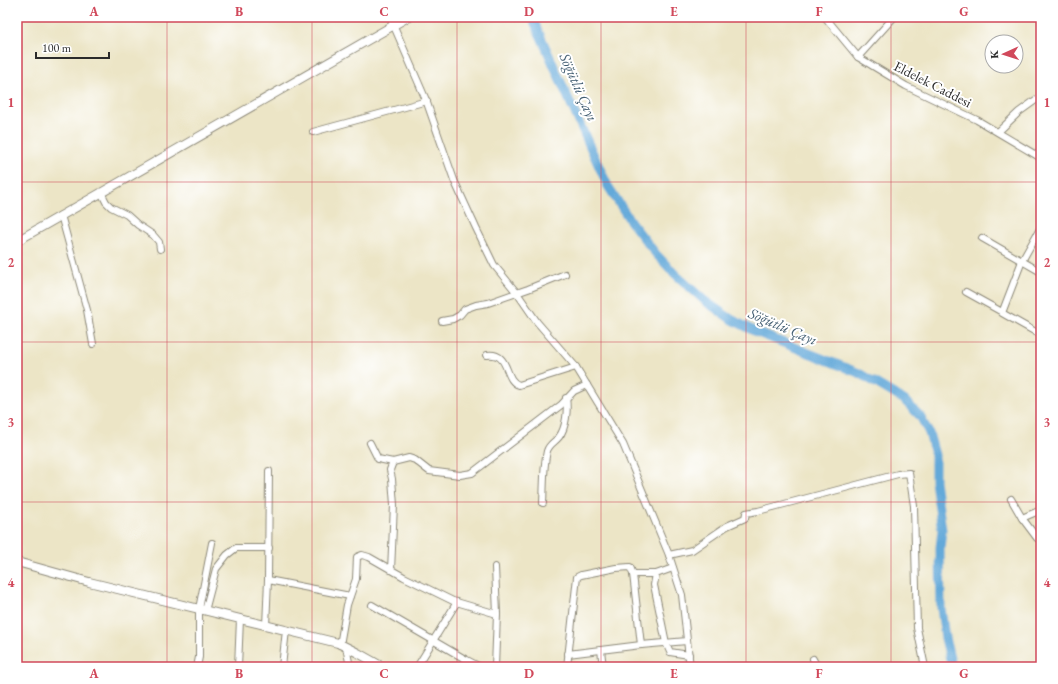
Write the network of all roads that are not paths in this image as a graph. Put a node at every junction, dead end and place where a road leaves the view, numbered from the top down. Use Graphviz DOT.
graph roads {
  1 [pos="390,17"];
  2 [pos="408,17"];
  3 [pos="825,17"];
  4 [pos="894,17"];
  5 [pos="393,25"];
  6 [pos="858,57"];
  7 [pos="427,101"];
  8 [pos="1041,102"];
  9 [pos="312,132"];
  10 [pos="998,132"];
  11 [pos="1041,158"];
  12 [pos="101,192"];
  13 [pos="61,215"];
  14 [pos="1041,227"];
  15 [pos="982,238"];
  16 [pos="17,241"];
  17 [pos="160,249"];
  18 [pos="1022,261"];
  19 [pos="1041,272"];
  20 [pos="564,274"];
  21 [pos="966,292"];
  22 [pos="517,293"];
  23 [pos="1002,312"];
  24 [pos="442,321"];
  25 [pos="1041,336"];
  26 [pos="93,344"];
  27 [pos="487,355"];
  28 [pos="576,367"];
  29 [pos="587,385"];
  30 [pos="566,398"];
  31 [pos="370,443"];
  32 [pos="394,462"];
  33 [pos="269,471"];
  34 [pos="1011,499"];
  35 [pos="543,504"];
  36 [pos="1041,510"];
  37 [pos="1022,518"];
  38 [pos="1039,538"];
  39 [pos="212,543"];
  40 [pos="1041,544"];
  41 [pos="269,548"];
  42 [pos="669,555"];
  43 [pos="17,562"];
  44 [pos="496,567"];
  45 [pos="674,568"];
  46 [pos="391,570"];
  47 [pos="633,574"];
  48 [pos="656,574"];
  49 [pos="268,580"];
  50 [pos="350,596"];
  51 [pos="457,602"];
  52 [pos="372,605"];
  53 [pos="202,610"];
  54 [pos="497,614"];
  55 [pos="240,619"];
  56 [pos="266,626"];
  57 [pos="286,630"];
  58 [pos="433,641"];
  59 [pos="687,641"];
  60 [pos="666,643"];
  61 [pos="641,645"];
  62 [pos="343,646"];
  63 [pos="601,650"];
  64 [pos="568,654"];
  65 [pos="689,655"];
  66 [pos="813,659"];
  67 [pos="197,667"];
  68 [pos="238,667"];
  69 [pos="282,667"];
  70 [pos="350,667"];
  71 [pos="383,667"];
  72 [pos="417,667"];
  73 [pos="480,667"];
  74 [pos="495,667"];
  75 [pos="568,667"];
  76 [pos="603,667"];
  77 [pos="690,667"];
  78 [pos="817,667"];
  79 [pos="925,667"];
  1 -- 5 [label="street"];
  2 -- 5 [label="main road"];
  3 -- 6 [label="street, Eldelek Caddesi"];
  4 -- 6 [label="street"];
  5 -- 7 [label="street"];
  5 -- 12 [label="main road"];
  6 -- 10 [label="street, Eldelek Caddesi"];
  7 -- 9 [label="street"];
  7 -- 22 [label="street"];
  8 -- 10 [label="street"];
  10 -- 11 [label="street, Eldelek Caddesi"];
  12 -- 13 [label="main road"];
  12 -- 17 [label="street"];
  13 -- 16 [label="main road"];
  13 -- 26 [label="street"];
  14 -- 18 [label="street"];
  15 -- 18 [label="street"];
  18 -- 19 [label="street"];
  18 -- 23 [label="street"];
  20 -- 22 [label="street"];
  21 -- 23 [label="street"];
  22 -- 24 [label="street"];
  22 -- 28 [label="street"];
  23 -- 25 [label="street"];
  27 -- 28 [label="street"];
  28 -- 29 [label="street"];
  29 -- 30 [label="street"];
  29 -- 42 [label="street"];
  30 -- 32 [label="street"];
  30 -- 35 [label="street"];
  31 -- 32 [label="street"];
  32 -- 46 [label="street"];
  33 -- 41 [label="street"];
  34 -- 37 [label="street"];
  36 -- 37 [label="street"];
  37 -- 38 [label="street"];
  38 -- 40 [label="street"];
  39 -- 53 [label="street"];
  41 -- 49 [label="street"];
  41 -- 53 [label="street"];
  42 -- 45 [label="street"];
  42 -- 79 [label="street"];
  43 -- 53 [label="main road"];
  44 -- 54 [label="street"];
  45 -- 48 [label="street"];
  45 -- 59 [label="street"];
  46 -- 50 [label="street"];
  46 -- 51 [label="street"];
  47 -- 48 [label="street"];
  47 -- 61 [label="street"];
  47 -- 64 [label="street"];
  48 -- 60 [label="street"];
  49 -- 50 [label="street"];
  49 -- 56 [label="street"];
  50 -- 62 [label="street"];
  51 -- 54 [label="street"];
  51 -- 58 [label="street"];
  52 -- 58 [label="street"];
  53 -- 55 [label="main road"];
  53 -- 67 [label="street"];
  54 -- 74 [label="street"];
  55 -- 56 [label="main road"];
  55 -- 68 [label="street"];
  56 -- 57 [label="main road"];
  57 -- 62 [label="main road"];
  57 -- 69 [label="street"];
  58 -- 72 [label="street"];
  58 -- 73 [label="street"];
  59 -- 60 [label="street"];
  59 -- 65 [label="street"];
  60 -- 61 [label="street"];
  60 -- 65 [label="street"];
  61 -- 63 [label="street"];
  62 -- 70 [label="street"];
  62 -- 71 [label="main road"];
  63 -- 64 [label="street"];
  63 -- 76 [label="street"];
  64 -- 75 [label="street"];
  65 -- 77 [label="street"];
  66 -- 78 [label="street"];
}
